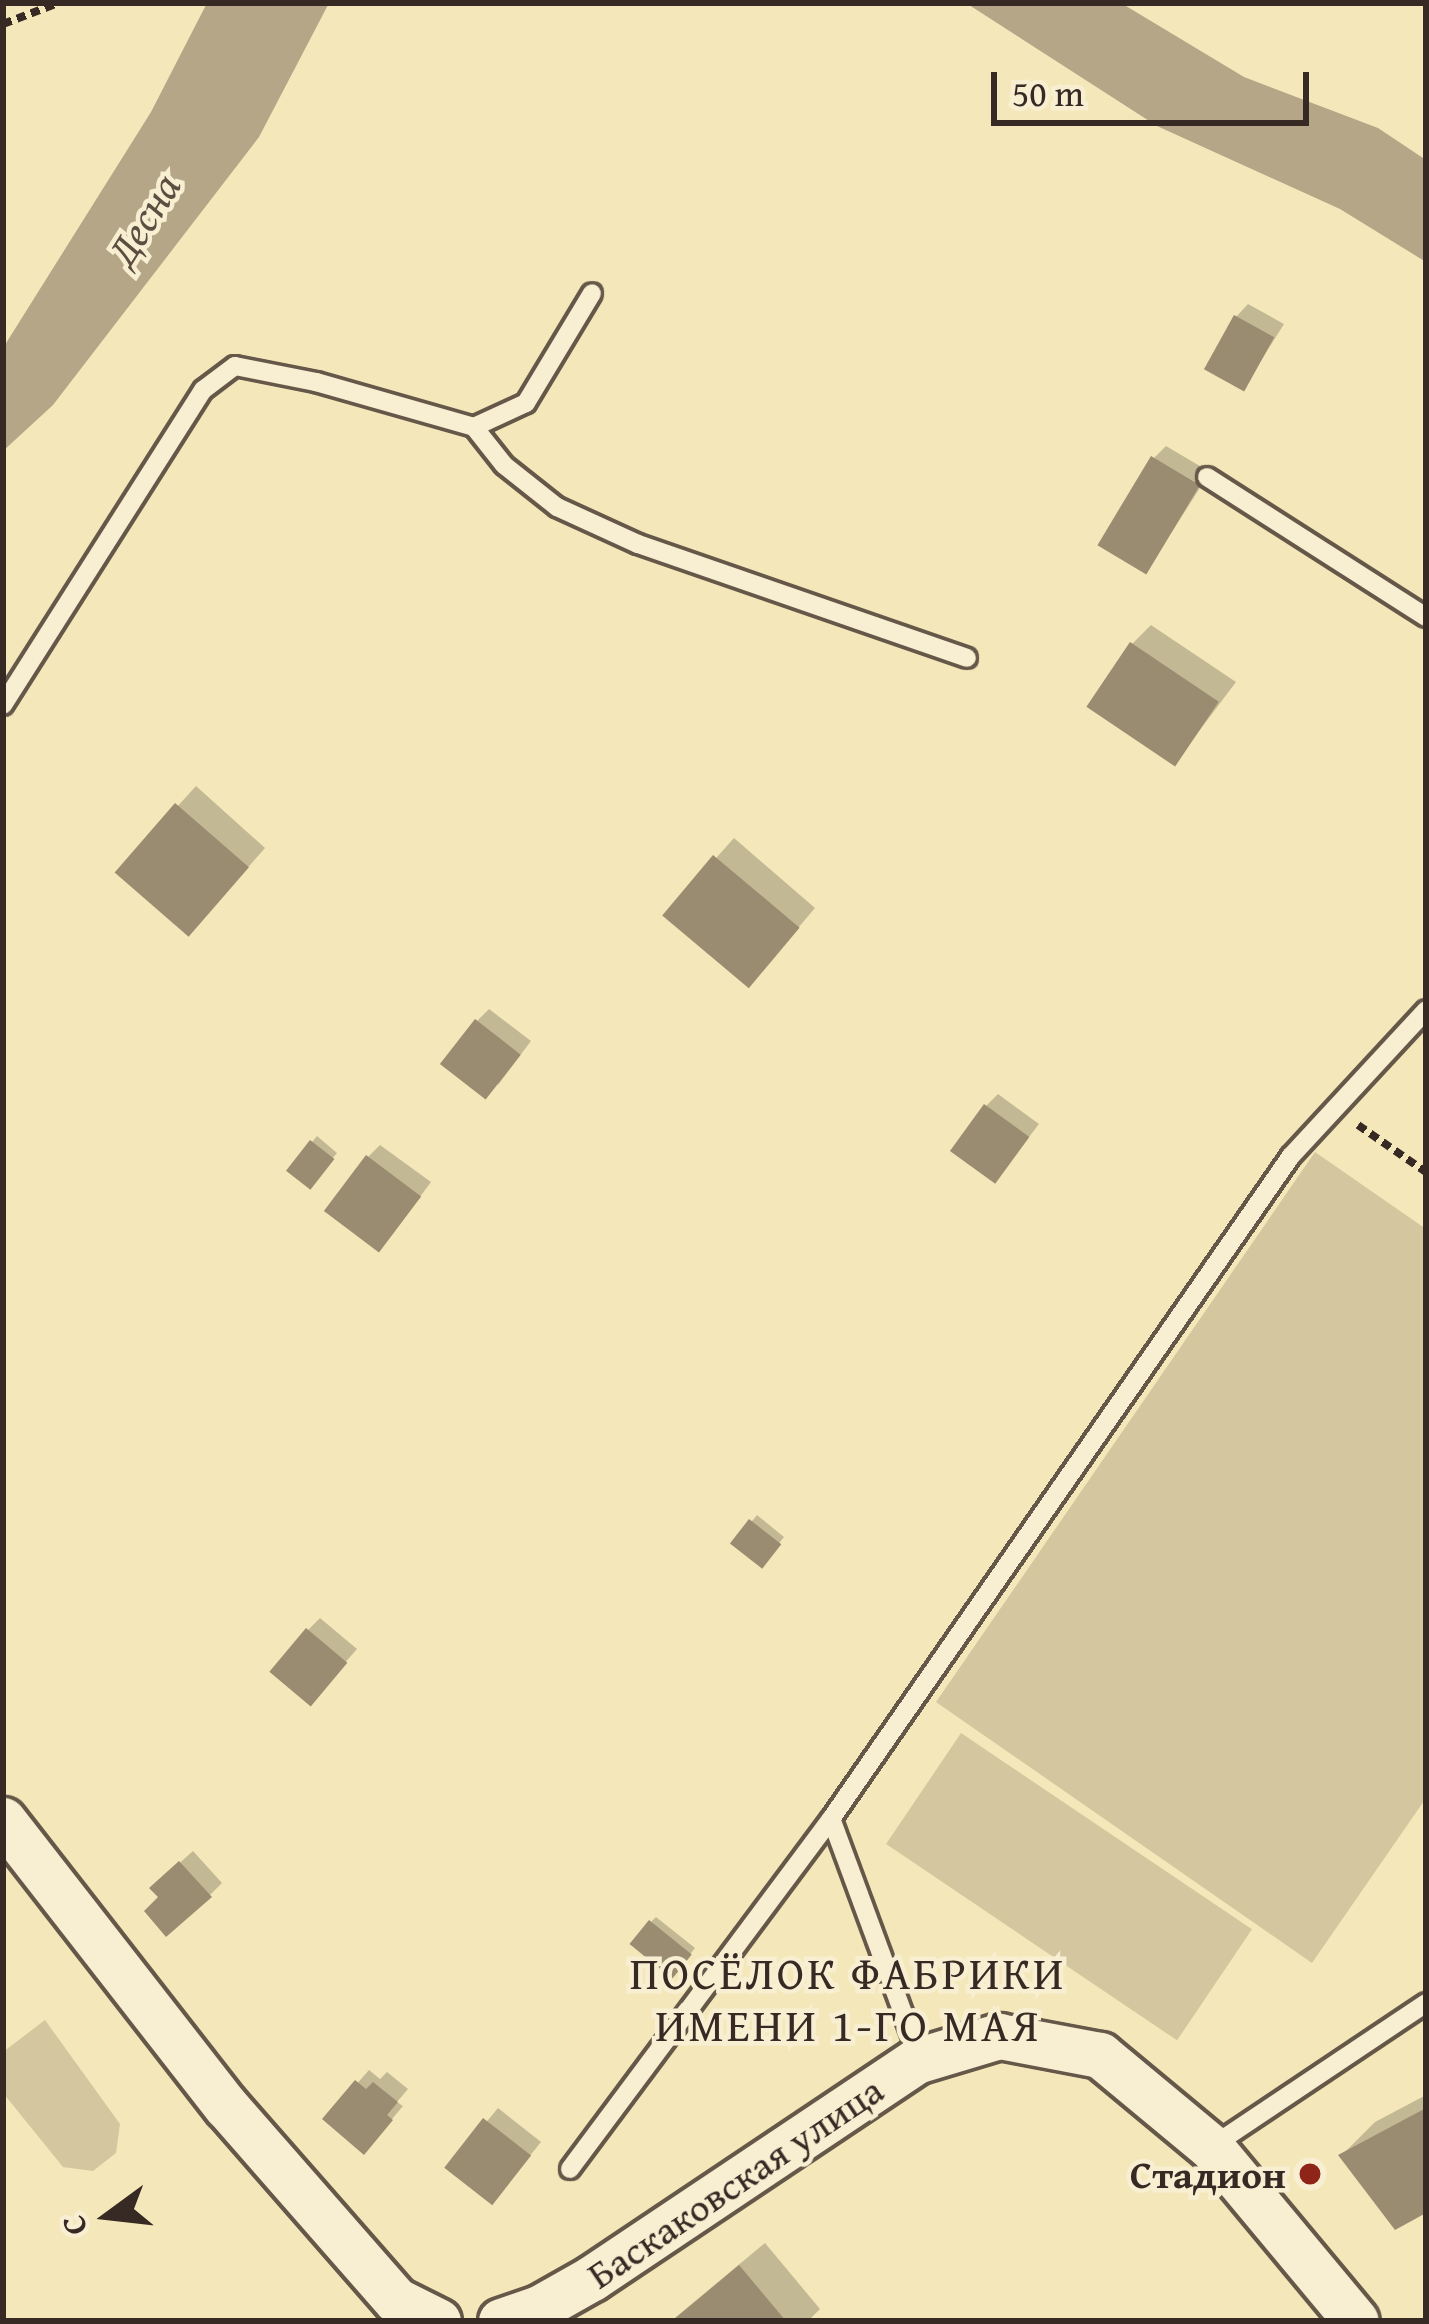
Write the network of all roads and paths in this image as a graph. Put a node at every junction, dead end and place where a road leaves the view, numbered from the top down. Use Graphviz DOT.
graph roads {
  1 [pos="58,3"];
  2 [pos="3,23"];
  3 [pos="592,293"];
  4 [pos="474,427"];
  5 [pos="1208,477"];
  6 [pos="1426,617"];
  7 [pos="967,658"];
  8 [pos="3,706"];
  9 [pos="1426,1010"];
  10 [pos="1335,1108"];
  11 [pos="1426,1172"];
  12 [pos="831,1819"];
  13 [pos="3,1820"];
  14 [pos="1426,2003"];
  15 [pos="920,2060"];
  16 [pos="1210,2147"];
  17 [pos="570,2168"];
  18 [pos="1350,2319"];
  19 [pos="437,2321"];
  20 [pos="501,2321"];
  1 -- 2 [label="path"];
  3 -- 4 [label="lane"];
  4 -- 7 [label="lane"];
  4 -- 8 [label="lane"];
  5 -- 6 [label="lane"];
  9 -- 10 [label="lane"];
  10 -- 11 [label="path"];
  10 -- 12 [label="lane"];
  12 -- 15 [label="lane"];
  12 -- 17 [label="lane"];
  13 -- 19 [label="street"];
  14 -- 16 [label="lane"];
  15 -- 16 [label="street, Баскаковская улица"];
  15 -- 20 [label="street, Баскаковская улица"];
  16 -- 18 [label="street, Баскаковская улица"];
}
